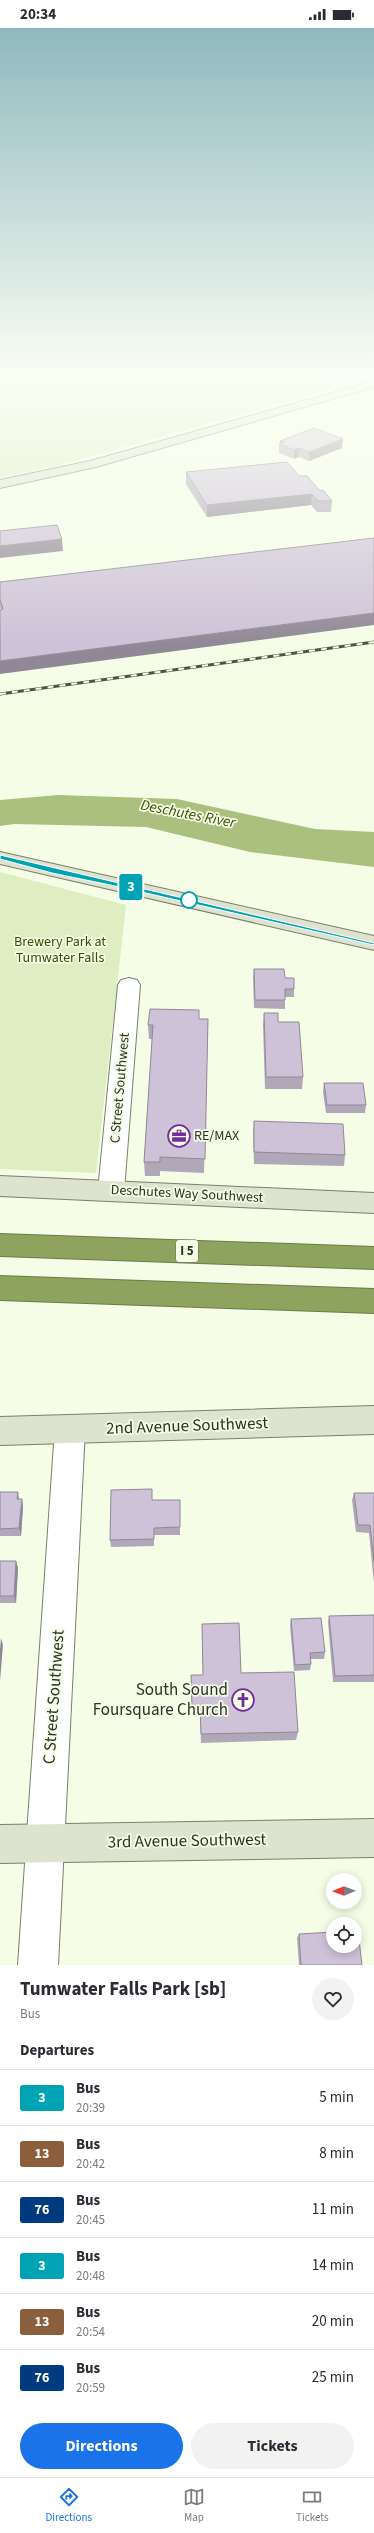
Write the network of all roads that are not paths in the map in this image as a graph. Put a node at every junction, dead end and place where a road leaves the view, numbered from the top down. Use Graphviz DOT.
graph roads {
  1 [pos="86,465"];
  2 [pos="0,484"];
  3 [pos="0,858"];
  4 [pos="374,943"];
  5 [pos="129,984"];
  6 [pos="0,1186"];
  7 [pos="111,1191"];
  8 [pos="374,1203"];
  9 [pos="0,1245"];
  10 [pos="374,1258"];
  11 [pos="0,1288"];
  12 [pos="201,1295"];
  13 [pos="374,1301"];
  14 [pos="0,1302"];
  15 [pos="374,1420"];
  16 [pos="70,1429"];
  17 [pos="0,1431"];
  18 [pos="374,1838"];
  19 [pos="45,1843"];
  20 [pos="0,1844"];
  21 [pos="38,1965"];
  1 -- 2 [label="main road"];
  3 -- 4 [label="main road"];
  5 -- 7 [label="street, C Street Southwest"];
  6 -- 7 [label="main road, Deschutes Way Southwest"];
  7 -- 8 [label="main road, Deschutes Way Southwest"];
  9 -- 10 [label="highway, I 5"];
  11 -- 12 [label="highway"];
  12 -- 13 [label="highway"];
  12 -- 14 [label="highway"];
  15 -- 16 [label="main road, 2nd Avenue Southwest"];
  16 -- 17 [label="main road, 2nd Avenue Southwest"];
  16 -- 19 [label="street, C Street Southwest"];
  18 -- 19 [label="main road, 3rd Avenue Southwest"];
  19 -- 20 [label="main road, 3rd Avenue Southwest"];
  19 -- 21 [label="street, C Street Southwest"];
}
